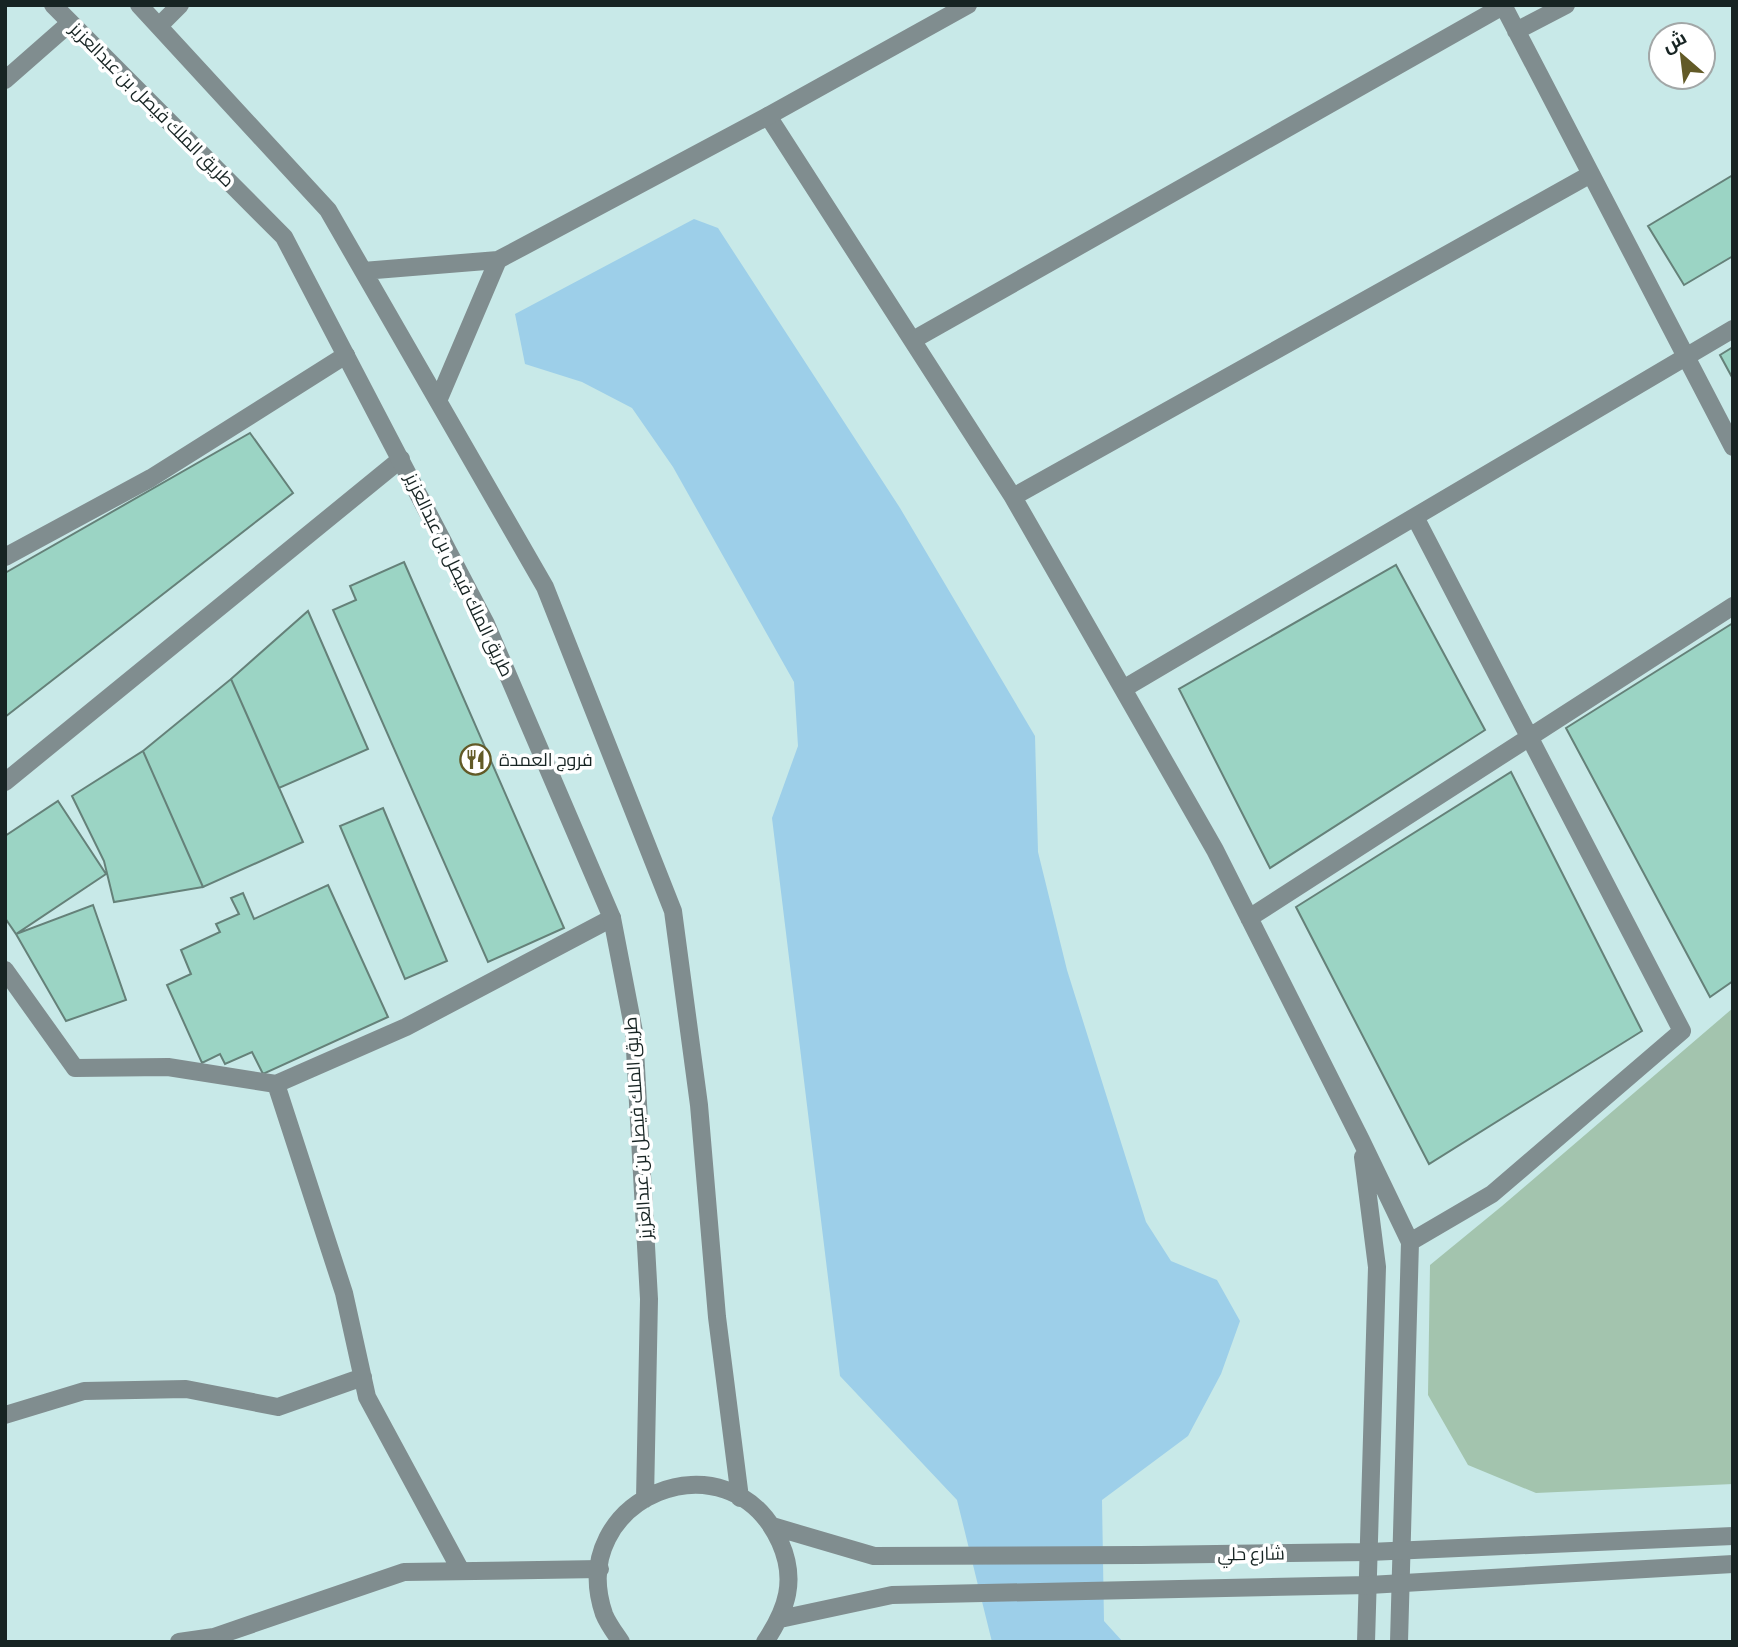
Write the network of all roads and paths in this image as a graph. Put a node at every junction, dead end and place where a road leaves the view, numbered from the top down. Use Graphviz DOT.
graph roads {
  1 [pos="53,5"];
  2 [pos="139,5"];
  3 [pos="180,5"];
  4 [pos="968,5"];
  5 [pos="1566,5"];
  6 [pos="1503,6"];
  7 [pos="70,23"];
  8 [pos="159,26"];
  9 [pos="1516,32"];
  10 [pos="5,80"];
  11 [pos="768,116"];
  12 [pos="1591,174"];
  13 [pos="498,260"];
  14 [pos="363,271"];
  15 [pos="1733,330"];
  16 [pos="913,340"];
  17 [pos="346,355"];
  18 [pos="1687,356"];
  19 [pos="438,401"];
  20 [pos="1733,447"];
  21 [pos="401,459"];
  22 [pos="1013,496"];
  23 [pos="1415,517"];
  24 [pos="5,557"];
  25 [pos="1733,606"];
  26 [pos="1124,689"];
  27 [pos="1529,737"];
  28 [pos="5,782"];
  29 [pos="612,918"];
  30 [pos="1249,918"];
  31 [pos="5,970"];
  32 [pos="276,1084"];
  33 [pos="1361,1140"];
  34 [pos="1410,1242"];
  35 [pos="363,1377"];
  36 [pos="5,1415"];
  37 [pos="740,1498"];
  38 [pos="645,1499"];
  39 [pos="772,1526"];
  40 [pos="1733,1536"];
  41 [pos="1402,1551"];
  42 [pos="1369,1552"];
  43 [pos="1733,1564"];
  44 [pos="600,1569"];
  45 [pos="461,1571"];
  46 [pos="1402,1583"];
  47 [pos="1369,1585"];
  48 [pos="780,1619"];
  49 [pos="179,1642"];
  50 [pos="621,1642"];
  51 [pos="765,1642"];
  52 [pos="1366,1642"];
  53 [pos="1399,1642"];
  1 -- 7 [label="street, طريق الملك فيصل بن عبدالعزيز"];
  2 -- 8 [label="street"];
  3 -- 8 [label="street"];
  4 -- 11 [label="street"];
  5 -- 9 [label="street"];
  6 -- 9 [label="street"];
  6 -- 16 [label="street"];
  7 -- 10 [label="street"];
  7 -- 17 [label="street, طريق الملك فيصل بن عبدالعزيز"];
  8 -- 14 [label="street"];
  9 -- 12 [label="street"];
  11 -- 13 [label="street"];
  11 -- 16 [label="street"];
  12 -- 18 [label="street"];
  12 -- 22 [label="street"];
  13 -- 14 [label="street"];
  13 -- 19 [label="street"];
  14 -- 19 [label="street"];
  15 -- 18 [label="street"];
  16 -- 22 [label="street"];
  17 -- 21 [label="street, طريق الملك فيصل بن عبدالعزيز"];
  17 -- 24 [label="street"];
  18 -- 20 [label="street"];
  18 -- 23 [label="street"];
  19 -- 37 [label="street"];
  21 -- 28 [label="street"];
  21 -- 29 [label="street, طريق الملك فيصل بن عبدالعزيز"];
  22 -- 26 [label="street"];
  23 -- 26 [label="street"];
  23 -- 27 [label="street"];
  25 -- 27 [label="street"];
  26 -- 30 [label="street"];
  27 -- 30 [label="street"];
  27 -- 34 [label="street"];
  29 -- 32 [label="street"];
  29 -- 38 [label="street, طريق الملك فيصل بن عبدالعزيز"];
  30 -- 33 [label="street"];
  31 -- 32 [label="street"];
  32 -- 35 [label="street"];
  33 -- 34 [label="street"];
  33 -- 42 [label="street"];
  34 -- 41 [label="street"];
  35 -- 36 [label="street"];
  35 -- 45 [label="street"];
  37 -- 38 [label="street"];
  37 -- 39 [label="street"];
  38 -- 44 [label="street"];
  39 -- 42 [label="street, شارع حلي"];
  39 -- 48 [label="street"];
  40 -- 41 [label="street, شارع حلي"];
  41 -- 42 [label="street, شارع حلي"];
  41 -- 46 [label="street"];
  42 -- 47 [label="street"];
  43 -- 46 [label="street, شارع حلي"];
  44 -- 45 [label="street"];
  44 -- 50 [label="street"];
  45 -- 49 [label="street"];
  46 -- 47 [label="street, شارع حلي"];
  46 -- 53 [label="street"];
  47 -- 48 [label="street, شارع حلي"];
  47 -- 52 [label="street"];
  48 -- 51 [label="street"];
}
